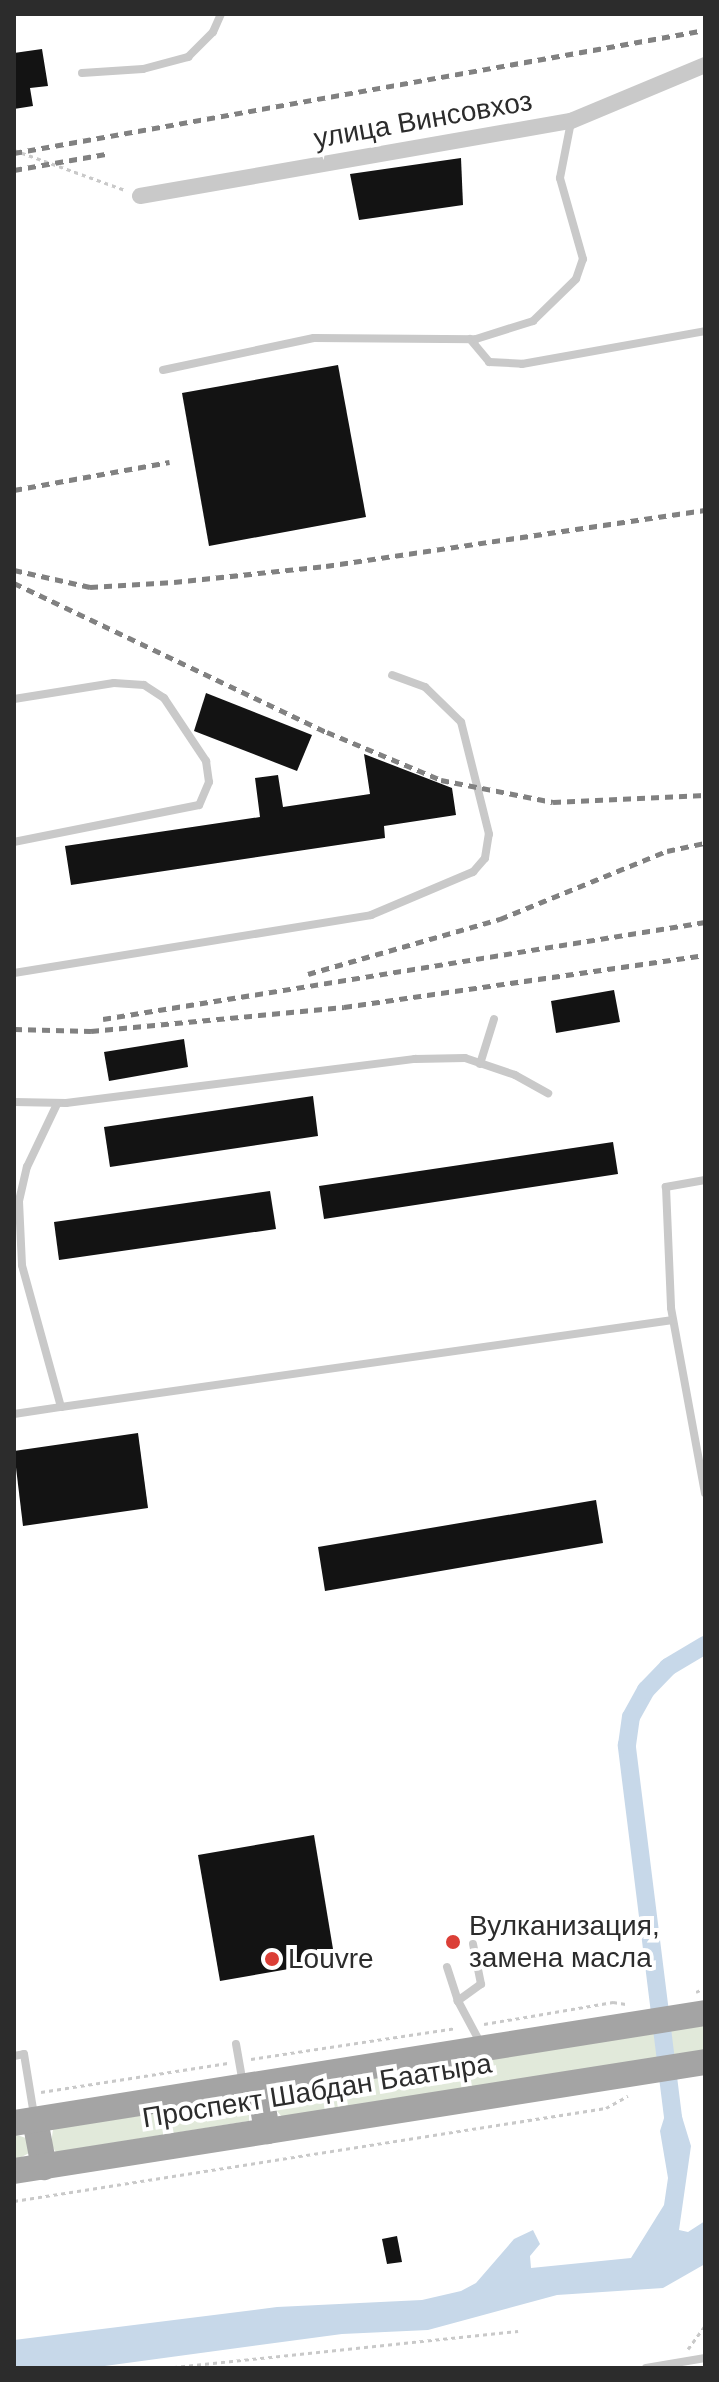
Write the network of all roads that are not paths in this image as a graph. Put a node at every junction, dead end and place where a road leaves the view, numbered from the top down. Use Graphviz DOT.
graph roads {
  1 [pos="221,14"];
  2 [pos="705,65"];
  3 [pos="82,73"];
  4 [pos="571,121"];
  5 [pos="140,196"];
  6 [pos="705,331"];
  7 [pos="470,339"];
  8 [pos="163,370"];
  9 [pos="392,675"];
  10 [pos="14,699"];
  11 [pos="14,842"];
  12 [pos="14,973"];
  13 [pos="494,1019"];
  14 [pos="480,1064"];
  15 [pos="548,1093"];
  16 [pos="14,1102"];
  17 [pos="57,1104"];
  18 [pos="705,1180"];
  19 [pos="673,1320"];
  20 [pos="61,1407"];
  21 [pos="14,1414"];
  22 [pos="705,1493"];
  23 [pos="473,1944"];
  24 [pos="447,1967"];
  25 [pos="458,2001"];
  26 [pos="701,2014"];
  27 [pos="236,2044"];
  28 [pos="484,2050"];
  29 [pos="14,2056"];
  30 [pos="704,2062"];
  31 [pos="251,2086"];
  32 [pos="25,2121"];
  33 [pos="267,2131"];
  34 [pos="44,2167"];
  35 [pos="14,2171"];
  36 [pos="705,2358"];
  37 [pos="646,2368"];
  1 -- 3 [label="lane"];
  2 -- 4 [label="street, улица Винсовхоз"];
  4 -- 5 [label="street, улица Винсовхоз"];
  4 -- 7 [label="lane"];
  6 -- 7 [label="lane"];
  7 -- 8 [label="lane"];
  9 -- 12 [label="lane"];
  10 -- 11 [label="lane"];
  13 -- 14 [label="lane"];
  14 -- 15 [label="lane"];
  14 -- 17 [label="lane"];
  16 -- 17 [label="lane"];
  17 -- 20 [label="lane"];
  18 -- 19 [label="lane"];
  19 -- 20 [label="lane"];
  19 -- 22 [label="lane"];
  20 -- 21 [label="lane"];
  23 -- 25 [label="lane"];
  24 -- 25 [label="lane"];
  25 -- 28 [label="lane"];
  26 -- 28 [label="main road, Проспект Шабдан Баатыра"];
  27 -- 31 [label="lane"];
  28 -- 31 [label="main road, Проспект Шабдан Баатыра"];
  29 -- 32 [label="lane"];
  30 -- 33 [label="main road, Проспект Шабдан Баатыра"];
  31 -- 32 [label="main road, Проспект Шабдан Баатыра"];
  31 -- 33 [label="main road"];
  32 -- 34 [label="main road"];
  33 -- 34 [label="main road, Проспект Шабдан Баатыра"];
  34 -- 35 [label="main road, Проспект Шабдан Баатыра"];
  36 -- 37 [label="lane"];
}
